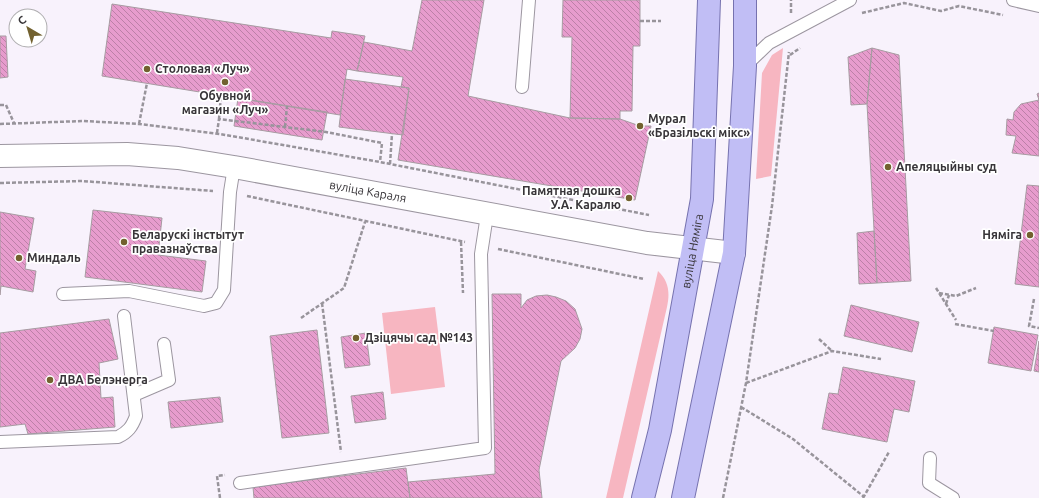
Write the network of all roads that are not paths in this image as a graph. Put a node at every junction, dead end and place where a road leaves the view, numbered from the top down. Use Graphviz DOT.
graph roads {
  1 [pos="529,0"];
  2 [pos="709,0"];
  3 [pos="745,0"];
  4 [pos="850,0"];
  5 [pos="1014,0"];
  6 [pos="1039,6"];
  7 [pos="745,66"];
  8 [pos="522,87"];
  9 [pos="0,156"];
  10 [pos="234,167"];
  11 [pos="487,215"];
  12 [pos="694,248"];
  13 [pos="734,253"];
  14 [pos="63,294"];
  15 [pos="124,316"];
  16 [pos="164,344"];
  17 [pos="134,395"];
  18 [pos="0,442"];
  19 [pos="930,458"];
  20 [pos="240,483"];
  21 [pos="643,498"];
  22 [pos="683,498"];
  23 [pos="953,498"];
  1 -- 8 [label="lane"];
  2 -- 12 [label="main road, вуліца Няміга"];
  3 -- 7 [label="main road"];
  4 -- 7 [label="lane"];
  5 -- 6 [label="lane"];
  7 -- 13 [label="main road"];
  9 -- 10 [label="main road, вуліца Караля"];
  10 -- 11 [label="main road, вуліца Караля"];
  10 -- 14 [label="lane"];
  11 -- 12 [label="main road, вуліца Караля"];
  11 -- 20 [label="lane"];
  12 -- 13 [label="main road, вуліца Караля"];
  12 -- 21 [label="main road, вуліца Няміга"];
  13 -- 22 [label="main road"];
  15 -- 17 [label="lane"];
  16 -- 17 [label="lane"];
  17 -- 18 [label="lane"];
  19 -- 23 [label="lane"];
}
